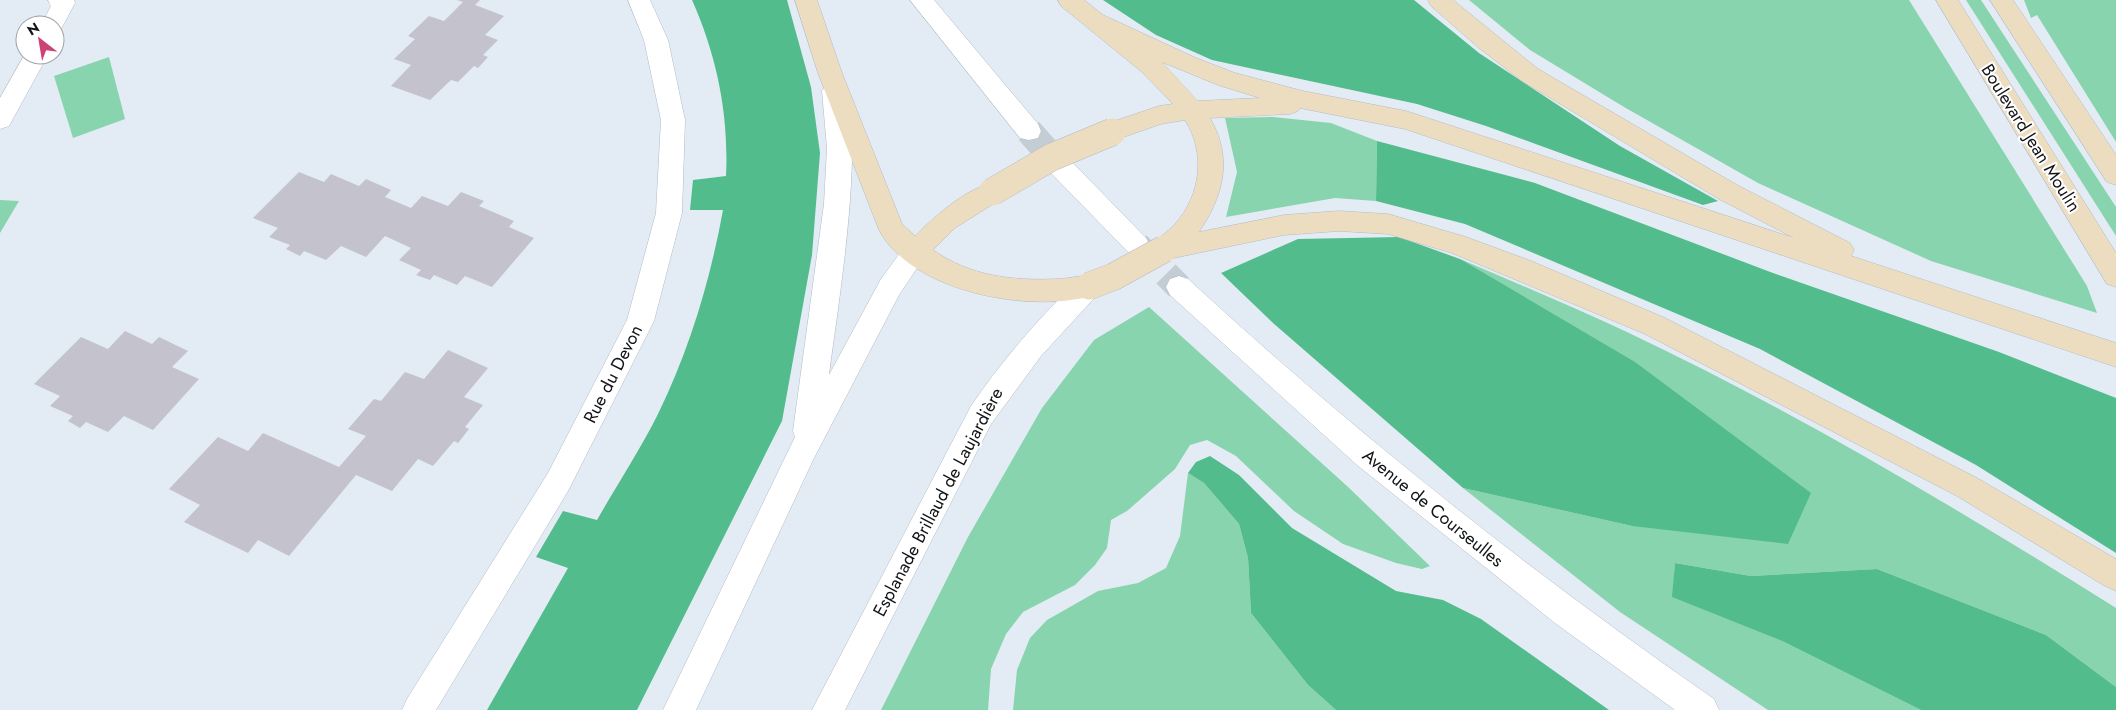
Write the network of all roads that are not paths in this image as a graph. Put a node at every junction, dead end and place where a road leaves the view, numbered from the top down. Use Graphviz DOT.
graph roads {
  1 [pos="59,0"];
  2 [pos="639,0"];
  3 [pos="806,0"];
  4 [pos="922,0"];
  5 [pos="1069,0"];
  6 [pos="1439,0"];
  7 [pos="1947,0"];
  8 [pos="2002,0"];
  9 [pos="57,15"];
  10 [pos="1094,20"];
  11 [pos="30,65"];
  12 [pos="830,73"];
  13 [pos="1328,105"];
  14 [pos="1191,110"];
  15 [pos="0,120"];
  16 [pos="1029,131"];
  17 [pos="1060,166"];
  18 [pos="2116,175"];
  19 [pos="1137,245"];
  20 [pos="1176,245"];
  21 [pos="914,253"];
  22 [pos="2116,276"];
  23 [pos="1179,287"];
  24 [pos="1918,289"];
  25 [pos="1078,293"];
  26 [pos="2116,355"];
  27 [pos="804,449"];
  28 [pos="2116,576"];
  29 [pos="418,710"];
  30 [pos="679,710"];
  31 [pos="828,710"];
  32 [pos="1703,710"];
  1 -- 9 [label="street"];
  2 -- 29 [label="street, Rue du Devon"];
  3 -- 12 [label="main road"];
  4 -- 16 [label="street"];
  5 -- 10 [label="main road"];
  6 -- 24 [label="main road"];
  7 -- 22 [label="main road, Boulevard Jean Moulin"];
  8 -- 18 [label="main road"];
  10 -- 13 [label="main road"];
  10 -- 14 [label="main road"];
  11 -- 15 [label="street"];
  12 -- 21 [label="main road"];
  12 -- 27 [label="street"];
  13 -- 14 [label="main road"];
  13 -- 24 [label="main road"];
  14 -- 20 [label="main road"];
  14 -- 21 [label="main road, bridge"];
  17 -- 19 [label="street"];
  20 -- 25 [label="main road, bridge"];
  20 -- 28 [label="main road"];
  21 -- 25 [label="main road"];
  21 -- 27 [label="street"];
  23 -- 32 [label="street, Avenue de Courseulles"];
  24 -- 26 [label="main road"];
  25 -- 31 [label="street, Esplanade Brillaud de Laujardière"];
  27 -- 30 [label="street"];
}
